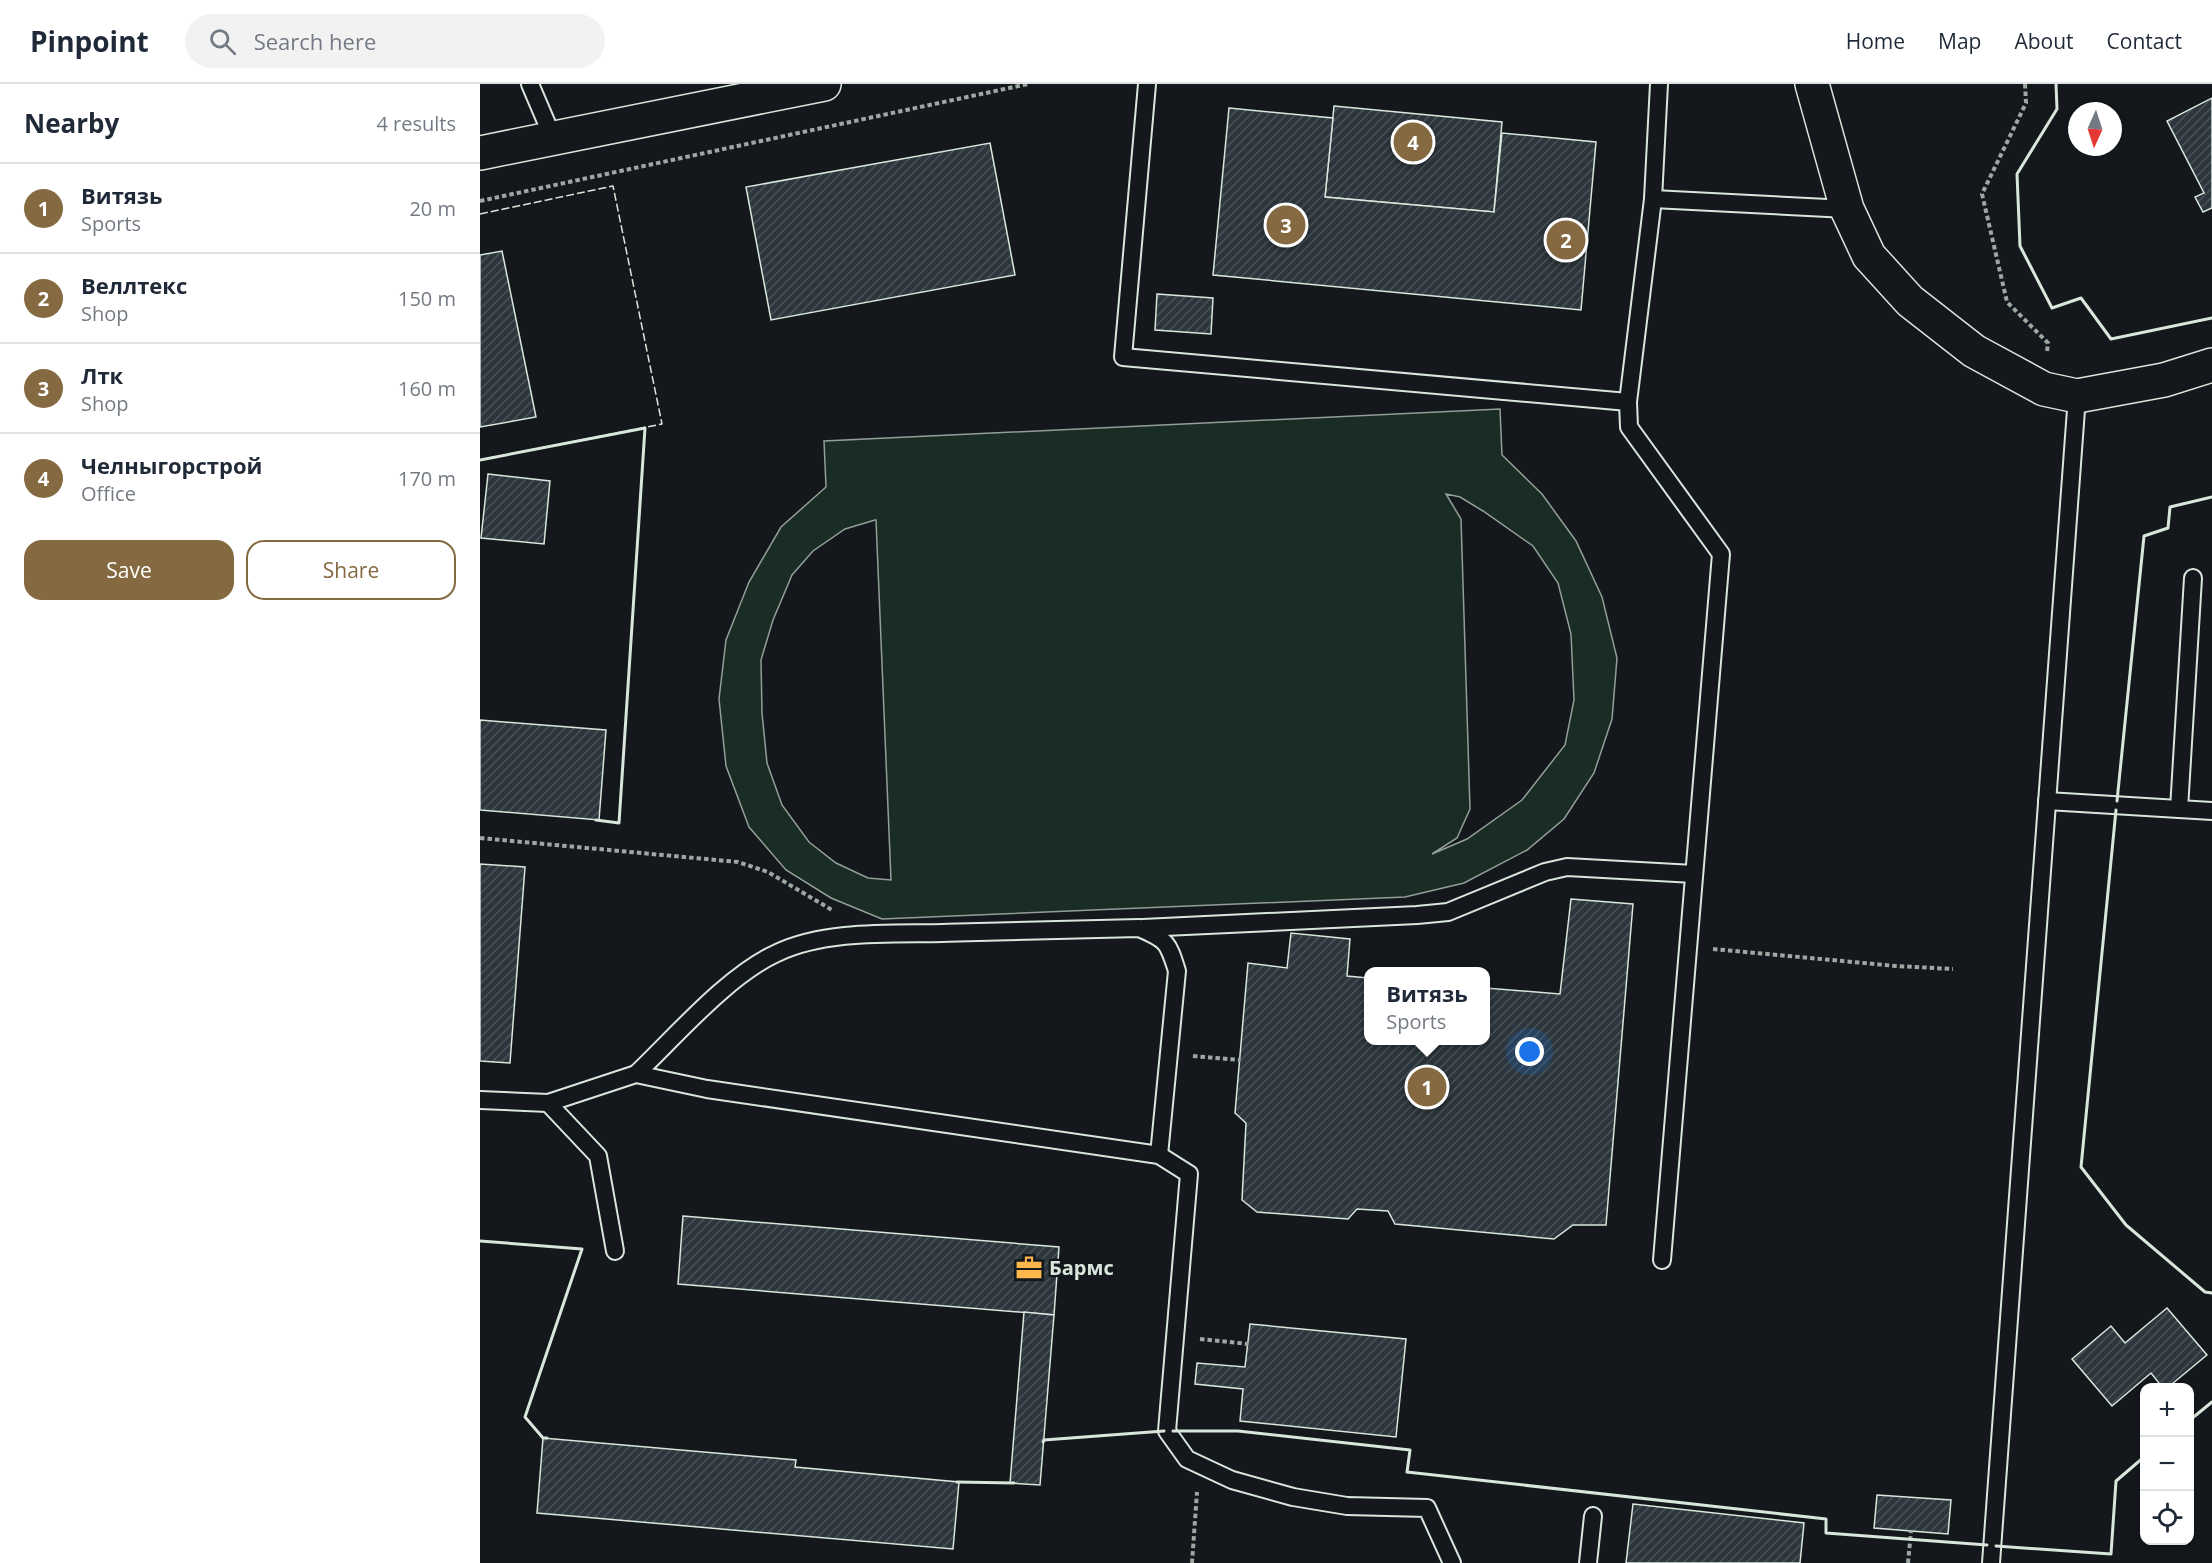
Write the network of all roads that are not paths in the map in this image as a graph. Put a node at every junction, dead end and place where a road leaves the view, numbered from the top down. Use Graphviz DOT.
graph roads {
  1 [pos="530,84"];
  2 [pos="824,84"];
  3 [pos="1147,84"];
  4 [pos="1659,84"];
  5 [pos="1812,84"];
  6 [pos="554,138"];
  7 [pos="480,153"];
  8 [pos="1653,199"];
  9 [pos="1847,208"];
  10 [pos="2212,366"];
  11 [pos="2077,396"];
  12 [pos="1628,402"];
  13 [pos="2193,578"];
  14 [pos="2047,801"];
  15 [pos="2179,809"];
  16 [pos="2212,811"];
  17 [pos="1694,874"];
  18 [pos="1139,928"];
  19 [pos="636,1074"];
  20 [pos="480,1100"];
  21 [pos="548,1103"];
  22 [pos="1159,1155"];
  23 [pos="615,1251"];
  24 [pos="1662,1260"];
  25 [pos="1593,1516"];
  26 [pos="1452,1563"];
  27 [pos="1588,1563"];
  28 [pos="1991,1563"];
  1 -- 6 [label="lane"];
  2 -- 6 [label="street"];
  3 -- 12 [label="lane"];
  4 -- 8 [label="lane"];
  5 -- 9 [label="street"];
  6 -- 7 [label="street"];
  8 -- 9 [label="lane"];
  8 -- 12 [label="lane"];
  9 -- 11 [label="street"];
  10 -- 11 [label="street"];
  11 -- 14 [label="lane"];
  12 -- 17 [label="lane"];
  13 -- 15 [label="lane"];
  14 -- 15 [label="lane"];
  14 -- 28 [label="lane"];
  15 -- 16 [label="lane"];
  17 -- 18 [label="lane"];
  17 -- 24 [label="lane"];
  18 -- 19 [label="lane"];
  18 -- 22 [label="lane"];
  19 -- 21 [label="lane"];
  19 -- 22 [label="lane"];
  20 -- 21 [label="lane"];
  21 -- 23 [label="lane"];
  22 -- 26 [label="lane"];
  25 -- 27 [label="lane"];
}
